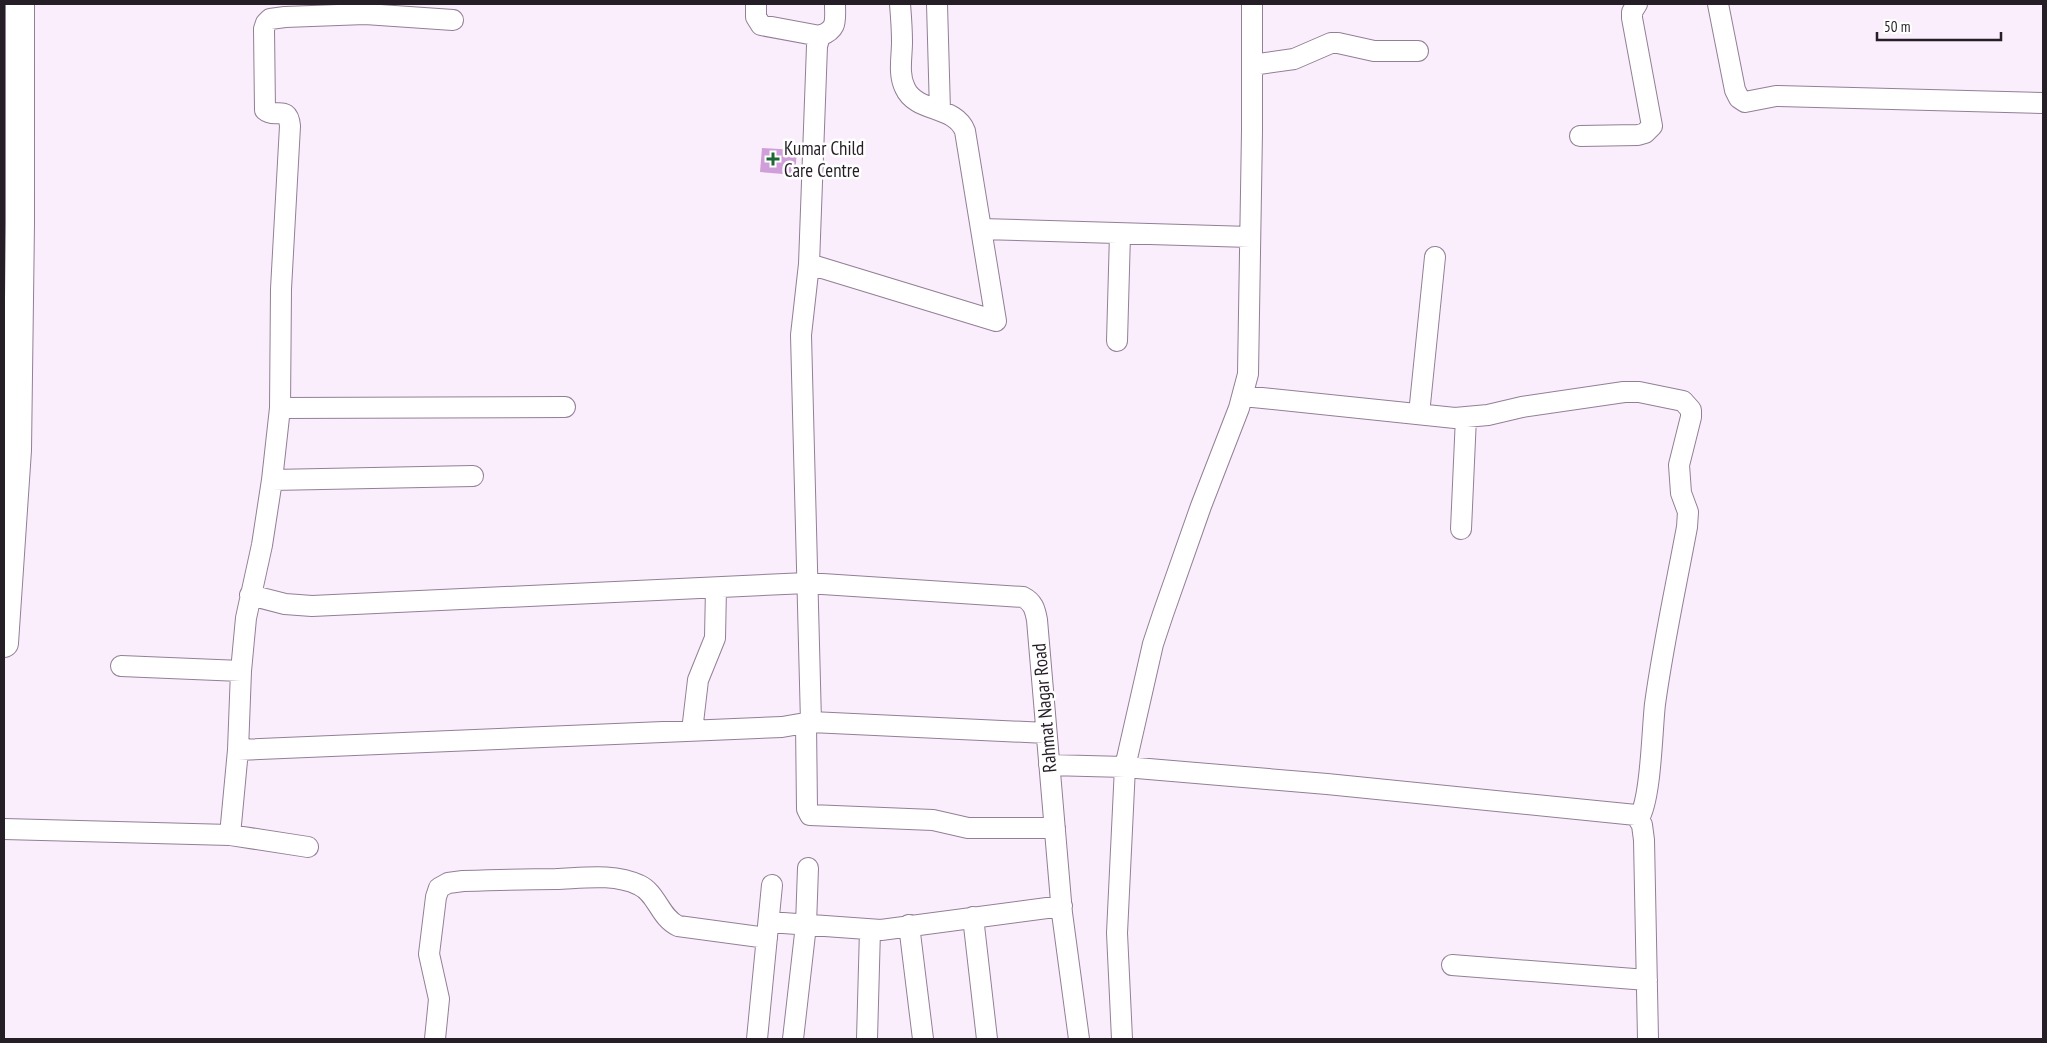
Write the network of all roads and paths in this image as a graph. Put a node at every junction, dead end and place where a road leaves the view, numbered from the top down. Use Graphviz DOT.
graph roads {
  1 [pos="20,4"];
  2 [pos="756,4"];
  3 [pos="835,4"];
  4 [pos="900,4"];
  5 [pos="937,4"];
  6 [pos="1252,4"];
  7 [pos="1637,4"];
  8 [pos="1718,4"];
  9 [pos="366,9"];
  10 [pos="453,20"];
  11 [pos="820,36"];
  12 [pos="1418,51"];
  13 [pos="1252,64"];
  14 [pos="2043,103"];
  15 [pos="940,111"];
  16 [pos="1580,136"];
  17 [pos="981,229"];
  18 [pos="1120,234"];
  19 [pos="1250,237"];
  20 [pos="1435,257"];
  21 [pos="808,264"];
  22 [pos="1117,341"];
  23 [pos="1243,396"];
  24 [pos="565,407"];
  25 [pos="280,408"];
  26 [pos="1419,414"];
  27 [pos="1466,417"];
  28 [pos="473,476"];
  29 [pos="272,480"];
  30 [pos="1461,529"];
  31 [pos="807,583"];
  32 [pos="716,588"];
  33 [pos="250,595"];
  34 [pos="4,643"];
  35 [pos="121,666"];
  36 [pos="241,671"];
  37 [pos="808,722"];
  38 [pos="692,731"];
  39 [pos="1046,733"];
  40 [pos="238,750"];
  41 [pos="1049,765"];
  42 [pos="1125,767"];
  43 [pos="1639,818"];
  44 [pos="1055,828"];
  45 [pos="4,829"];
  46 [pos="230,835"];
  47 [pos="308,847"];
  48 [pos="808,868"];
  49 [pos="772,885"];
  50 [pos="1062,906"];
  51 [pos="974,917"];
  52 [pos="806,925"];
  53 [pos="910,925"];
  54 [pos="768,930"];
  55 [pos="870,930"];
  56 [pos="1452,965"];
  57 [pos="1647,980"];
  58 [pos="435,1039"];
  59 [pos="757,1039"];
  60 [pos="794,1039"];
  61 [pos="868,1039"];
  62 [pos="923,1039"];
  63 [pos="987,1039"];
  64 [pos="1079,1039"];
  65 [pos="1122,1039"];
  66 [pos="1648,1039"];
  1 -- 34 [label="highway"];
  2 -- 11 [label="street"];
  3 -- 11 [label="street"];
  4 -- 15 [label="street"];
  5 -- 15 [label="street"];
  6 -- 13 [label="street"];
  7 -- 16 [label="street"];
  8 -- 14 [label="street"];
  9 -- 10 [label="street"];
  9 -- 25 [label="street"];
  11 -- 21 [label="street"];
  12 -- 13 [label="street"];
  13 -- 19 [label="street"];
  15 -- 17 [label="street"];
  17 -- 18 [label="street"];
  17 -- 21 [label="street"];
  18 -- 19 [label="street"];
  18 -- 22 [label="street"];
  19 -- 23 [label="street"];
  20 -- 26 [label="street"];
  21 -- 31 [label="street"];
  23 -- 26 [label="street"];
  23 -- 42 [label="street"];
  24 -- 25 [label="street"];
  25 -- 29 [label="street"];
  26 -- 27 [label="street"];
  27 -- 30 [label="street"];
  27 -- 43 [label="street"];
  28 -- 29 [label="street"];
  29 -- 33 [label="street"];
  31 -- 32 [label="street, Rahmat Nagar Road"];
  31 -- 37 [label="street"];
  31 -- 39 [label="street, Rahmat Nagar Road"];
  32 -- 33 [label="street, Rahmat Nagar Road"];
  32 -- 38 [label="street"];
  33 -- 36 [label="street"];
  35 -- 36 [label="street"];
  36 -- 40 [label="street"];
  37 -- 38 [label="street"];
  37 -- 39 [label="street"];
  37 -- 44 [label="street"];
  38 -- 40 [label="street"];
  39 -- 41 [label="street, Rahmat Nagar Road"];
  40 -- 46 [label="street"];
  41 -- 42 [label="street"];
  41 -- 44 [label="street, Rahmat Nagar Road"];
  42 -- 43 [label="street"];
  42 -- 65 [label="street"];
  43 -- 57 [label="street"];
  44 -- 50 [label="street, Rahmat Nagar Road"];
  45 -- 46 [label="street"];
  46 -- 47 [label="street"];
  48 -- 52 [label="street"];
  49 -- 54 [label="street"];
  50 -- 51 [label="street"];
  50 -- 64 [label="street, Rahmat Nagar Road"];
  51 -- 53 [label="street"];
  51 -- 63 [label="street"];
  52 -- 54 [label="street"];
  52 -- 55 [label="street"];
  52 -- 60 [label="street"];
  53 -- 55 [label="street"];
  53 -- 62 [label="street"];
  54 -- 58 [label="street"];
  54 -- 59 [label="street"];
  55 -- 61 [label="street"];
  56 -- 57 [label="street"];
  57 -- 66 [label="street"];
}
